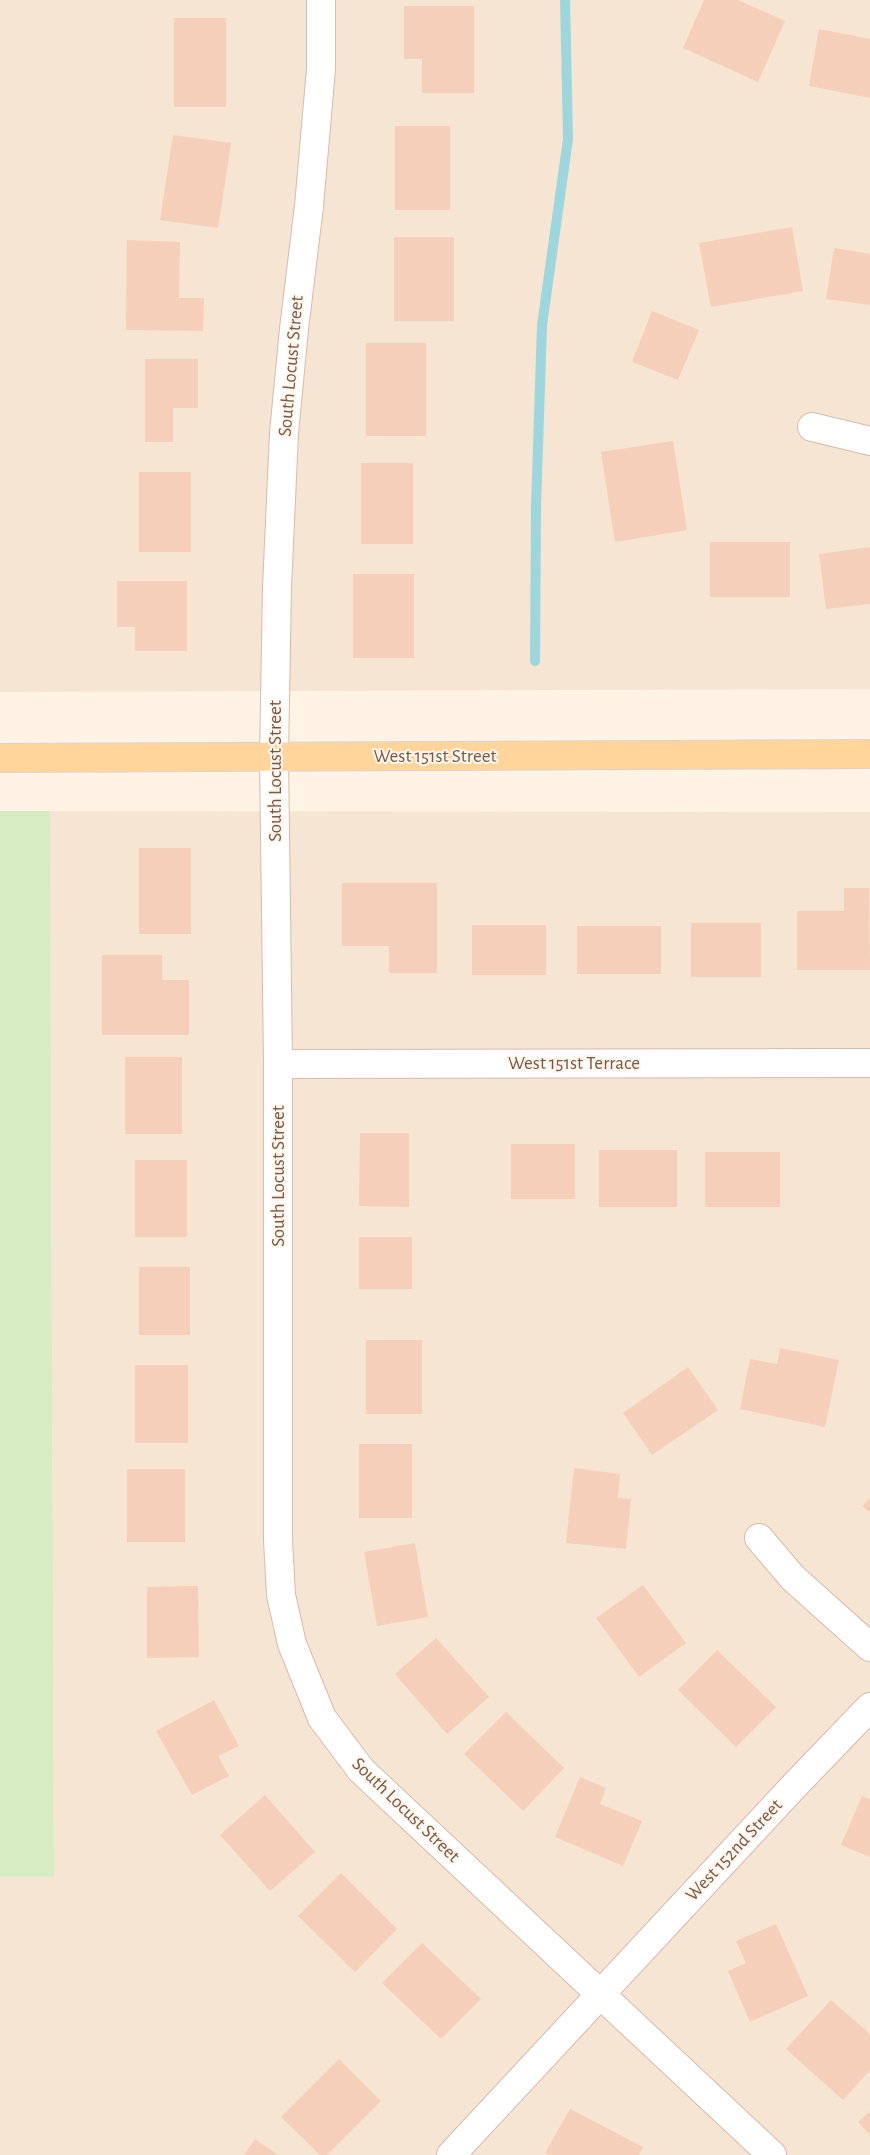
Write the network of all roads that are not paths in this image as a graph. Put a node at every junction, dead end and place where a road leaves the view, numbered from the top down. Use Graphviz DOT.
graph roads {
  1 [pos="322,0"];
  2 [pos="812,426"];
  3 [pos="870,442"];
  4 [pos="870,754"];
  5 [pos="274,757"];
  6 [pos="0,758"];
  7 [pos="870,1063"];
  8 [pos="278,1064"];
  9 [pos="760,1538"];
  10 [pos="870,1647"];
  11 [pos="870,1707"];
  12 [pos="601,1995"];
  13 [pos="450,2155"];
  14 [pos="772,2155"];
  1 -- 5 [label="street, South Locust Street"];
  2 -- 3 [label="street"];
  4 -- 5 [label="main road, West 151st Street"];
  5 -- 6 [label="main road, West 151st Street"];
  5 -- 8 [label="street, South Locust Street"];
  7 -- 8 [label="street, West 151st Terrace"];
  8 -- 12 [label="street, South Locust Street"];
  9 -- 10 [label="street"];
  11 -- 12 [label="street, West 152nd Street"];
  12 -- 13 [label="street, West 152nd Street"];
  12 -- 14 [label="street, South Locust Street"];
}
